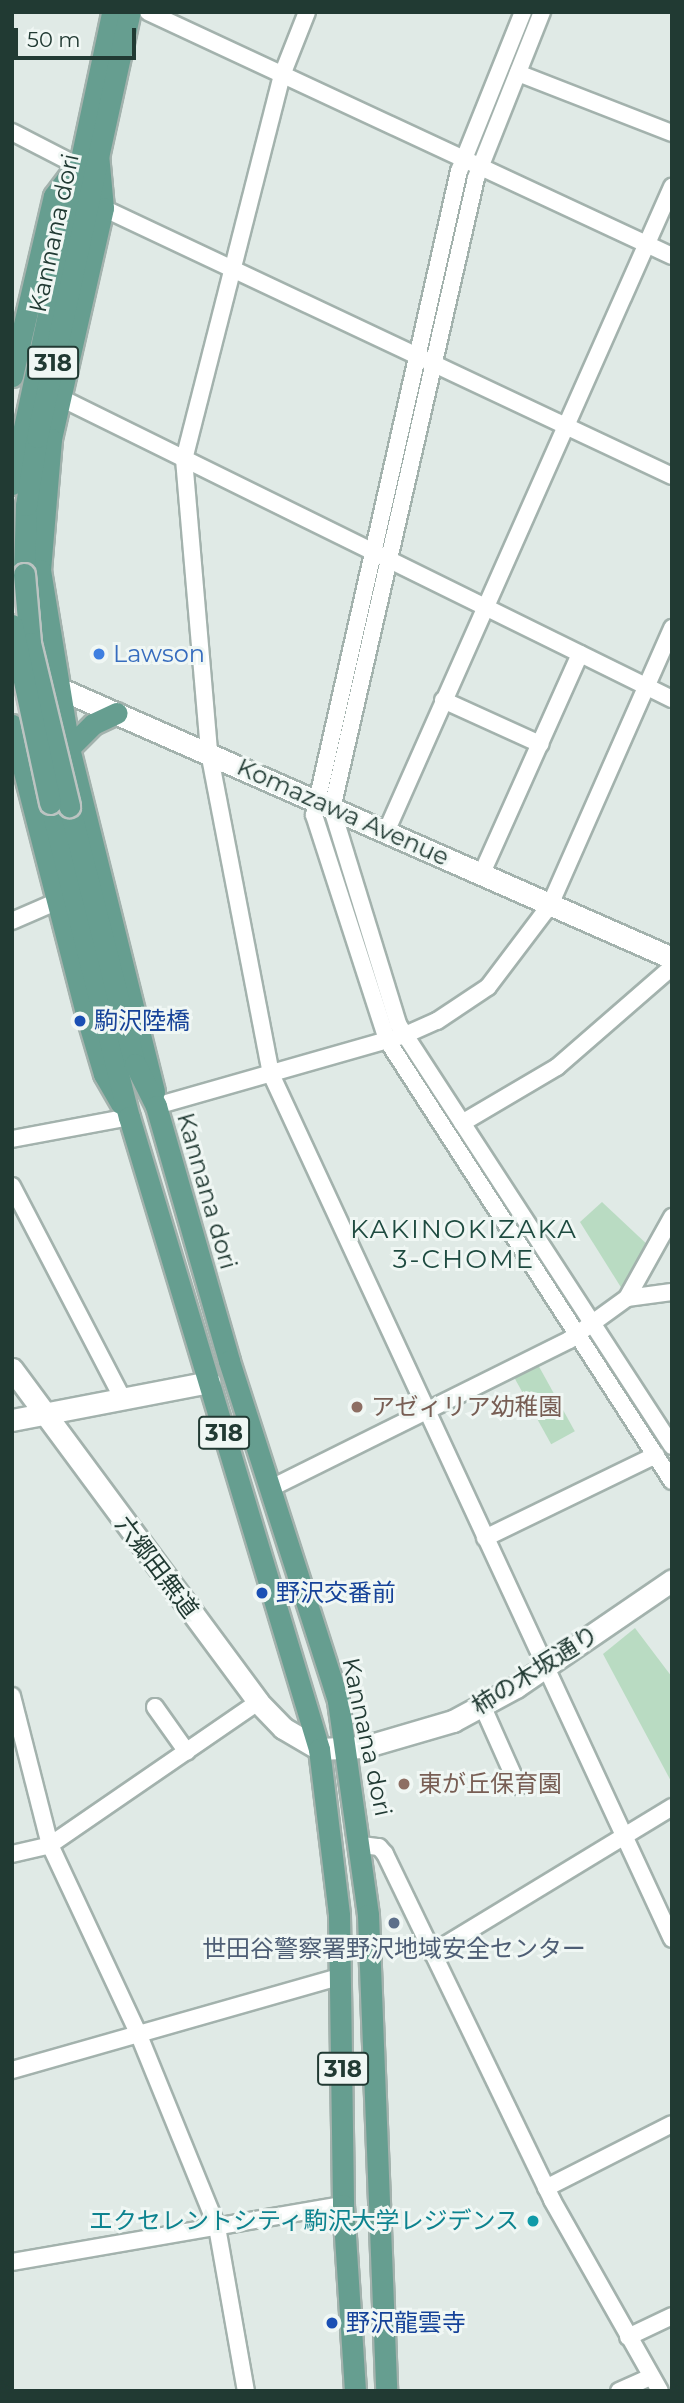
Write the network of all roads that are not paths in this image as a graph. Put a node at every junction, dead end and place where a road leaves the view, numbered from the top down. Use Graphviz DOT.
graph roads {
  1 [pos="112,12"];
  2 [pos="130,12"];
  3 [pos="148,12"];
  4 [pos="307,12"];
  5 [pos="523,12"];
  6 [pos="542,12"];
  7 [pos="518,72"];
  8 [pos="282,75"];
  9 [pos="12,132"];
  10 [pos="672,133"];
  11 [pos="98,154"];
  12 [pos="463,159"];
  13 [pos="76,165"];
  14 [pos="479,167"];
  15 [pos="672,187"];
  16 [pos="103,208"];
  17 [pos="645,244"];
  18 [pos="672,256"];
  19 [pos="229,270"];
  20 [pos="17,330"];
  21 [pos="417,357"];
  22 [pos="434,365"];
  23 [pos="12,376"];
  24 [pos="61,398"];
  25 [pos="565,426"];
  26 [pos="184,459"];
  27 [pos="672,476"];
  28 [pos="12,484"];
  29 [pos="372,552"];
  30 [pos="390,562"];
  31 [pos="484,607"];
  32 [pos="12,625"];
  33 [pos="672,628"];
  34 [pos="580,654"];
  35 [pos="12,669"];
  36 [pos="58,687"];
  37 [pos="646,687"];
  38 [pos="672,699"];
  39 [pos="443,700"];
  40 [pos="117,713"];
  41 [pos="12,725"];
  42 [pos="540,744"];
  43 [pos="69,748"];
  44 [pos="209,752"];
  45 [pos="20,757"];
  46 [pos="60,804"];
  47 [pos="323,804"];
  48 [pos="386,832"];
  49 [pos="482,873"];
  50 [pos="58,901"];
  51 [pos="551,905"];
  52 [pos="12,922"];
  53 [pos="672,958"];
  54 [pos="672,967"];
  55 [pos="405,1035"];
  56 [pos="387,1041"];
  57 [pos="271,1074"];
  58 [pos="156,1106"];
  59 [pos="129,1117"];
  60 [pos="462,1123"];
  61 [pos="12,1139"];
  62 [pos="12,1186"];
  63 [pos="672,1217"];
  64 [pos="671,1295"];
  65 [pos="627,1298"];
  66 [pos="593,1325"];
  67 [pos="579,1334"];
  68 [pos="12,1369"];
  69 [pos="209,1382"];
  70 [pos="123,1399"];
  71 [pos="426,1411"];
  72 [pos="44,1414"];
  73 [pos="12,1420"];
  74 [pos="672,1446"];
  75 [pos="656,1455"];
  76 [pos="672,1481"];
  77 [pos="269,1489"];
  78 [pos="485,1538"];
  79 [pos="672,1580"];
  80 [pos="545,1667"];
  81 [pos="12,1696"];
  82 [pos="258,1702"];
  83 [pos="482,1705"];
  84 [pos="155,1707"];
  85 [pos="319,1748"];
  86 [pos="348,1750"];
  87 [pos="187,1752"];
  88 [pos="518,1786"];
  89 [pos="672,1807"];
  90 [pos="623,1835"];
  91 [pos="50,1845"];
  92 [pos="362,1845"];
  93 [pos="12,1854"];
  94 [pos="672,1939"];
  95 [pos="432,1953"];
  96 [pos="342,1976"];
  97 [pos="138,2033"];
  98 [pos="12,2070"];
  99 [pos="672,2123"];
  100 [pos="546,2188"];
  101 [pos="343,2205"];
  102 [pos="217,2227"];
  103 [pos="12,2262"];
  104 [pos="672,2316"];
  105 [pos="628,2337"];
  106 [pos="655,2384"];
  107 [pos="246,2391"];
  108 [pos="355,2391"];
  109 [pos="386,2391"];
  110 [pos="619,2391"];
  1 -- 13 [label="main road, Kannana dori / 318"];
  2 -- 11 [label="main road, Kannana dori / 318"];
  3 -- 8 [label="street"];
  4 -- 8 [label="street"];
  5 -- 12 [label="street"];
  6 -- 7 [label="street"];
  7 -- 10 [label="street"];
  7 -- 14 [label="street"];
  8 -- 12 [label="street"];
  8 -- 19 [label="street"];
  9 -- 13 [label="street"];
  11 -- 16 [label="main road"];
  11 -- 46 [label="main road, Kannana dori / 318, bridge"];
  12 -- 14 [label="street"];
  12 -- 21 [label="street"];
  13 -- 20 [label="main road"];
  13 -- 28 [label="main road, Kannana dori / 318"];
  14 -- 17 [label="street"];
  14 -- 22 [label="street"];
  15 -- 17 [label="street"];
  16 -- 19 [label="street"];
  16 -- 24 [label="main road"];
  17 -- 18 [label="street"];
  17 -- 25 [label="street"];
  19 -- 21 [label="street"];
  19 -- 26 [label="street"];
  20 -- 23 [label="main road"];
  21 -- 22 [label="street"];
  21 -- 29 [label="street"];
  22 -- 25 [label="street"];
  22 -- 30 [label="street"];
  24 -- 26 [label="street"];
  24 -- 36 [label="main road"];
  25 -- 27 [label="street"];
  25 -- 31 [label="street"];
  26 -- 29 [label="street"];
  26 -- 44 [label="street"];
  29 -- 30 [label="street"];
  29 -- 47 [label="street"];
  30 -- 31 [label="street"];
  30 -- 47 [label="street"];
  31 -- 34 [label="street"];
  31 -- 39 [label="street"];
  32 -- 46 [label="main road, Kannana dori / 318, bridge"];
  33 -- 37 [label="street"];
  34 -- 37 [label="street"];
  34 -- 42 [label="street"];
  35 -- 36 [label="street, Komazawa Avenue"];
  36 -- 40 [label="street, Komazawa Avenue"];
  36 -- 43 [label="main road"];
  37 -- 38 [label="street"];
  37 -- 51 [label="street"];
  39 -- 42 [label="street"];
  39 -- 48 [label="street"];
  40 -- 43 [label="main road"];
  40 -- 44 [label="street, Komazawa Avenue"];
  41 -- 45 [label="main road"];
  42 -- 49 [label="street"];
  43 -- 45 [label="main road"];
  43 -- 58 [label="main road"];
  44 -- 47 [label="street, Komazawa Avenue"];
  44 -- 57 [label="street"];
  45 -- 50 [label="main road"];
  46 -- 58 [label="main road, Kannana dori / 318"];
  46 -- 59 [label="main road, Kannana dori / 318"];
  47 -- 48 [label="street, Komazawa Avenue"];
  47 -- 55 [label="street"];
  47 -- 56 [label="street"];
  48 -- 49 [label="street, Komazawa Avenue"];
  49 -- 51 [label="street, Komazawa Avenue"];
  50 -- 52 [label="street"];
  50 -- 59 [label="main road"];
  51 -- 53 [label="street, Komazawa Avenue"];
  51 -- 55 [label="street"];
  54 -- 60 [label="street"];
  55 -- 56 [label="street"];
  55 -- 60 [label="street"];
  56 -- 57 [label="street"];
  56 -- 67 [label="street"];
  57 -- 58 [label="street"];
  57 -- 71 [label="street"];
  58 -- 77 [label="main road, Kannana dori / 318"];
  59 -- 61 [label="street"];
  59 -- 69 [label="main road, Kannana dori / 318"];
  60 -- 66 [label="street"];
  62 -- 70 [label="street"];
  63 -- 65 [label="street"];
  64 -- 65 [label="street"];
  65 -- 66 [label="street"];
  66 -- 67 [label="street"];
  66 -- 74 [label="street"];
  67 -- 71 [label="street"];
  67 -- 75 [label="street"];
  68 -- 72 [label="street, 六郷田無道"];
  69 -- 70 [label="street"];
  69 -- 85 [label="main road, Kannana dori / 318"];
  70 -- 72 [label="street"];
  71 -- 77 [label="street"];
  71 -- 78 [label="street"];
  72 -- 73 [label="street"];
  72 -- 82 [label="street, 六郷田無道"];
  75 -- 76 [label="street"];
  75 -- 78 [label="street"];
  77 -- 86 [label="main road, Kannana dori / 318"];
  78 -- 80 [label="street"];
  79 -- 80 [label="street, 柿の木坂通り"];
  80 -- 83 [label="street, 柿の木坂通り"];
  80 -- 90 [label="street"];
  81 -- 91 [label="street"];
  82 -- 85 [label="street, 六郷田無道"];
  82 -- 87 [label="street"];
  83 -- 86 [label="street, 柿の木坂通り"];
  83 -- 88 [label="street"];
  84 -- 87 [label="street"];
  85 -- 86 [label="street, 柿の木坂通り"];
  85 -- 96 [label="main road, Kannana dori / 318"];
  86 -- 92 [label="main road, Kannana dori / 318"];
  87 -- 91 [label="street"];
  89 -- 90 [label="street"];
  90 -- 94 [label="street"];
  90 -- 95 [label="street"];
  91 -- 93 [label="street"];
  91 -- 97 [label="street"];
  92 -- 95 [label="street"];
  92 -- 109 [label="main road, Kannana dori / 318"];
  95 -- 100 [label="street"];
  96 -- 97 [label="street"];
  96 -- 101 [label="main road, Kannana dori / 318"];
  97 -- 98 [label="street"];
  97 -- 102 [label="street"];
  99 -- 100 [label="street"];
  100 -- 105 [label="street"];
  101 -- 102 [label="street"];
  101 -- 108 [label="main road, Kannana dori / 318"];
  102 -- 103 [label="street"];
  102 -- 107 [label="street"];
  104 -- 105 [label="street"];
  105 -- 106 [label="street"];
  106 -- 110 [label="street"];
}
